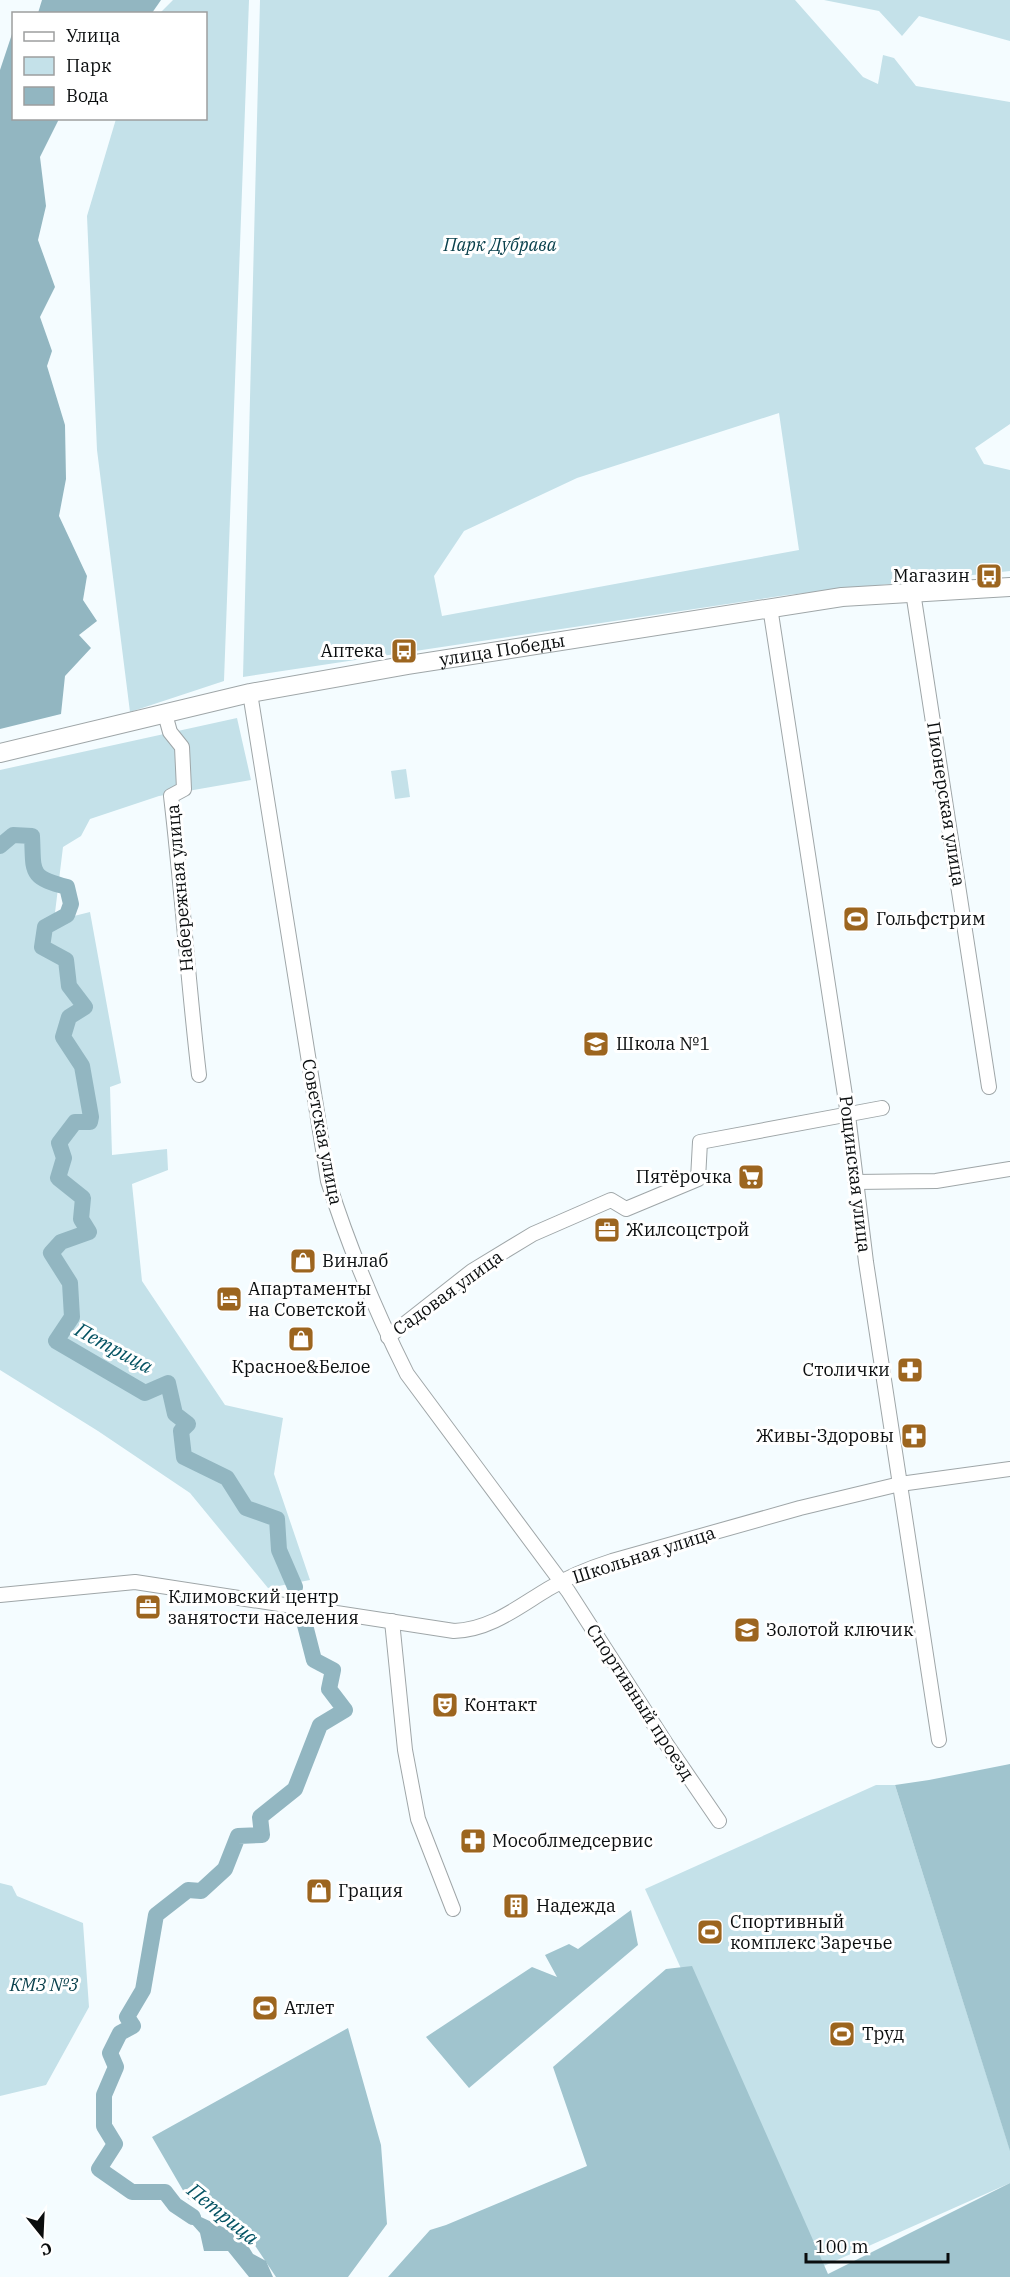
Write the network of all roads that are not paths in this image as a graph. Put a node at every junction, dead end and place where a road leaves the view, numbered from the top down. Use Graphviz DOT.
graph roads {
  1 [pos="1010,587"];
  2 [pos="913,592"];
  3 [pos="770,608"];
  4 [pos="250,693"];
  5 [pos="165,714"];
  6 [pos="0,753"];
  7 [pos="199,1075"];
  8 [pos="989,1087"];
  9 [pos="882,1108"];
  10 [pos="848,1115"];
  11 [pos="1010,1169"];
  12 [pos="855,1182"];
  13 [pos="388,1337"];
  14 [pos="1010,1469"];
  15 [pos="900,1484"];
  16 [pos="561,1582"];
  17 [pos="0,1595"];
  18 [pos="392,1621"];
  19 [pos="939,1740"];
  20 [pos="719,1821"];
  21 [pos="453,1909"];
  1 -- 2 [label="main road, улица Победы"];
  2 -- 3 [label="main road, улица Победы"];
  2 -- 8 [label="street, Пионерская улица"];
  3 -- 4 [label="main road, улица Победы"];
  3 -- 10 [label="street, Рощинская улица"];
  4 -- 5 [label="main road, улица Победы"];
  4 -- 13 [label="street, Советская улица"];
  5 -- 6 [label="main road, улица Победы"];
  5 -- 7 [label="street, Набережная улица"];
  9 -- 10 [label="street, Садовая улица"];
  10 -- 12 [label="street, Рощинская улица"];
  10 -- 13 [label="street, Садовая улица"];
  11 -- 12 [label="street"];
  12 -- 15 [label="street, Рощинская улица"];
  13 -- 16 [label="street, Советская улица"];
  14 -- 15 [label="street, Школьная улица"];
  15 -- 16 [label="street, Школьная улица"];
  15 -- 19 [label="street, Рощинская улица"];
  16 -- 18 [label="street, Школьная улица"];
  16 -- 20 [label="street, Спортивный проезд"];
  17 -- 18 [label="street, Школьная улица"];
  18 -- 21 [label="street"];
}
